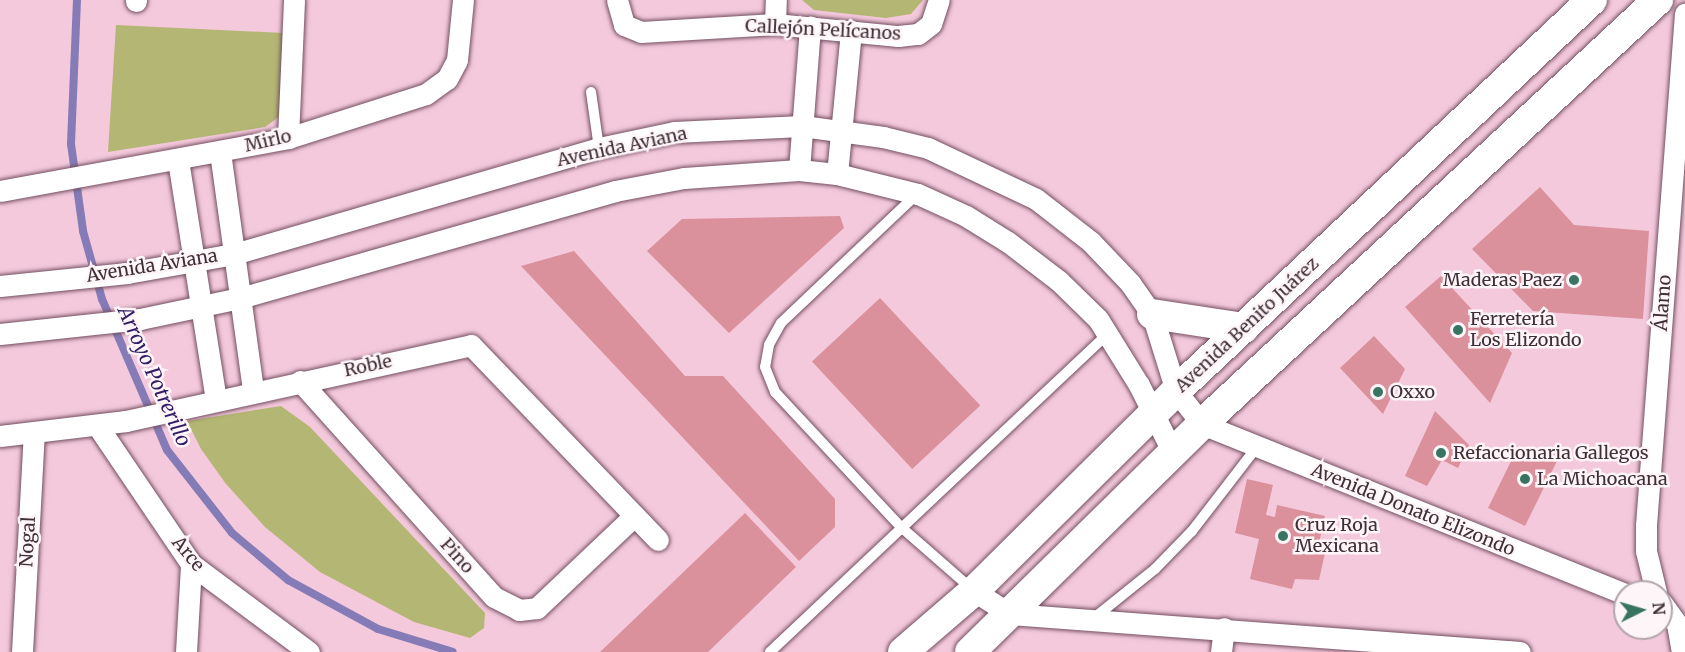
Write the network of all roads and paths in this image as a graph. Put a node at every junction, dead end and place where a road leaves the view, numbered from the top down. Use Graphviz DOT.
graph roads {
  1 [pos="294,0"];
  2 [pos="463,0"];
  3 [pos="617,0"];
  4 [pos="776,0"];
  5 [pos="1592,0"];
  6 [pos="1658,0"];
  7 [pos="939,4"];
  8 [pos="1685,13"];
  9 [pos="775,24"];
  10 [pos="810,26"];
  11 [pos="851,31"];
  12 [pos="591,92"];
  13 [pos="802,126"];
  14 [pos="842,129"];
  15 [pos="288,138"];
  16 [pos="599,148"];
  17 [pos="220,152"];
  18 [pos="178,160"];
  19 [pos="799,170"];
  20 [pos="837,174"];
  21 [pos="0,191"];
  22 [pos="918,194"];
  23 [pos="234,254"];
  24 [pos="194,262"];
  25 [pos="0,285"];
  26 [pos="240,298"];
  27 [pos="201,306"];
  28 [pos="1152,314"];
  29 [pos="1244,328"];
  30 [pos="0,334"];
  31 [pos="1108,334"];
  32 [pos="300,381"];
  33 [pos="253,390"];
  34 [pos="1176,391"];
  35 [pos="216,399"];
  36 [pos="1153,415"];
  37 [pos="1202,424"];
  38 [pos="97,425"];
  39 [pos="34,432"];
  40 [pos="0,436"];
  41 [pos="1257,447"];
  42 [pos="1173,453"];
  43 [pos="634,516"];
  44 [pos="901,527"];
  45 [pos="658,540"];
  46 [pos="191,564"];
  47 [pos="1653,580"];
  48 [pos="1613,589"];
  49 [pos="974,591"];
  50 [pos="1011,614"];
  51 [pos="1673,617"];
  52 [pos="1094,618"];
  53 [pos="1224,628"];
  54 [pos="22,652"];
  55 [pos="186,652"];
  56 [pos="309,652"];
  57 [pos="770,652"];
  58 [pos="903,652"];
  59 [pos="970,652"];
  60 [pos="1221,652"];
  61 [pos="1520,652"];
  62 [pos="1682,652"];
  1 -- 15 [label="street"];
  2 -- 15 [label="street, Mirlo"];
  3 -- 9 [label="street, Callejón Pelícanos"];
  4 -- 9 [label="street"];
  5 -- 29 [label="street, Avenida Benito Juárez"];
  6 -- 37 [label="street"];
  7 -- 11 [label="street, Callejón Pelícanos"];
  8 -- 47 [label="street, Álamo"];
  9 -- 10 [label="street, Callejón Pelícanos"];
  10 -- 11 [label="street, Callejón Pelícanos"];
  10 -- 13 [label="street"];
  11 -- 14 [label="street"];
  12 -- 16 [label="lane"];
  13 -- 14 [label="street, Avenida Aviana"];
  13 -- 16 [label="street, Avenida Aviana"];
  13 -- 19 [label="street"];
  14 -- 20 [label="street"];
  14 -- 28 [label="street, Avenida Aviana"];
  15 -- 17 [label="street, Mirlo"];
  16 -- 23 [label="street, Avenida Aviana"];
  17 -- 18 [label="street, Mirlo"];
  17 -- 23 [label="street"];
  18 -- 21 [label="street, Mirlo"];
  18 -- 24 [label="street"];
  19 -- 20 [label="street"];
  19 -- 26 [label="street"];
  20 -- 22 [label="street"];
  22 -- 31 [label="street"];
  22 -- 44 [label="lane"];
  23 -- 24 [label="street, Avenida Aviana"];
  23 -- 26 [label="street"];
  24 -- 25 [label="street, Avenida Aviana"];
  24 -- 27 [label="street"];
  26 -- 27 [label="street"];
  26 -- 33 [label="street"];
  27 -- 30 [label="street"];
  27 -- 35 [label="street"];
  28 -- 29 [label="street"];
  28 -- 34 [label="street, Avenida Aviana"];
  29 -- 34 [label="street, Avenida Benito Juárez"];
  31 -- 36 [label="street"];
  31 -- 44 [label="lane"];
  32 -- 33 [label="street, Roble"];
  32 -- 43 [label="street, Roble"];
  32 -- 43 [label="street, Pino"];
  33 -- 35 [label="street, Roble"];
  34 -- 36 [label="street, Avenida Benito Juárez"];
  34 -- 37 [label="street"];
  35 -- 38 [label="street, Roble"];
  36 -- 42 [label="street"];
  36 -- 49 [label="street, Avenida Benito Juárez"];
  37 -- 41 [label="street, Avenida Donato Elizondo"];
  37 -- 42 [label="street"];
  38 -- 39 [label="street, Roble"];
  38 -- 46 [label="street, Arce"];
  39 -- 40 [label="street, Roble"];
  39 -- 54 [label="street, Nogal"];
  41 -- 48 [label="street, Avenida Donato Elizondo"];
  41 -- 52 [label="lane"];
  42 -- 50 [label="street"];
  43 -- 45 [label="street, Roble"];
  44 -- 49 [label="lane"];
  44 -- 57 [label="lane"];
  46 -- 55 [label="street"];
  46 -- 56 [label="street, Arce"];
  49 -- 50 [label="street"];
  49 -- 58 [label="street, Avenida Benito Juárez"];
  50 -- 52 [label="street"];
  50 -- 59 [label="street"];
  51 -- 62 [label="street"];
  52 -- 53 [label="street"];
  53 -- 60 [label="street"];
  53 -- 61 [label="street"];
}
